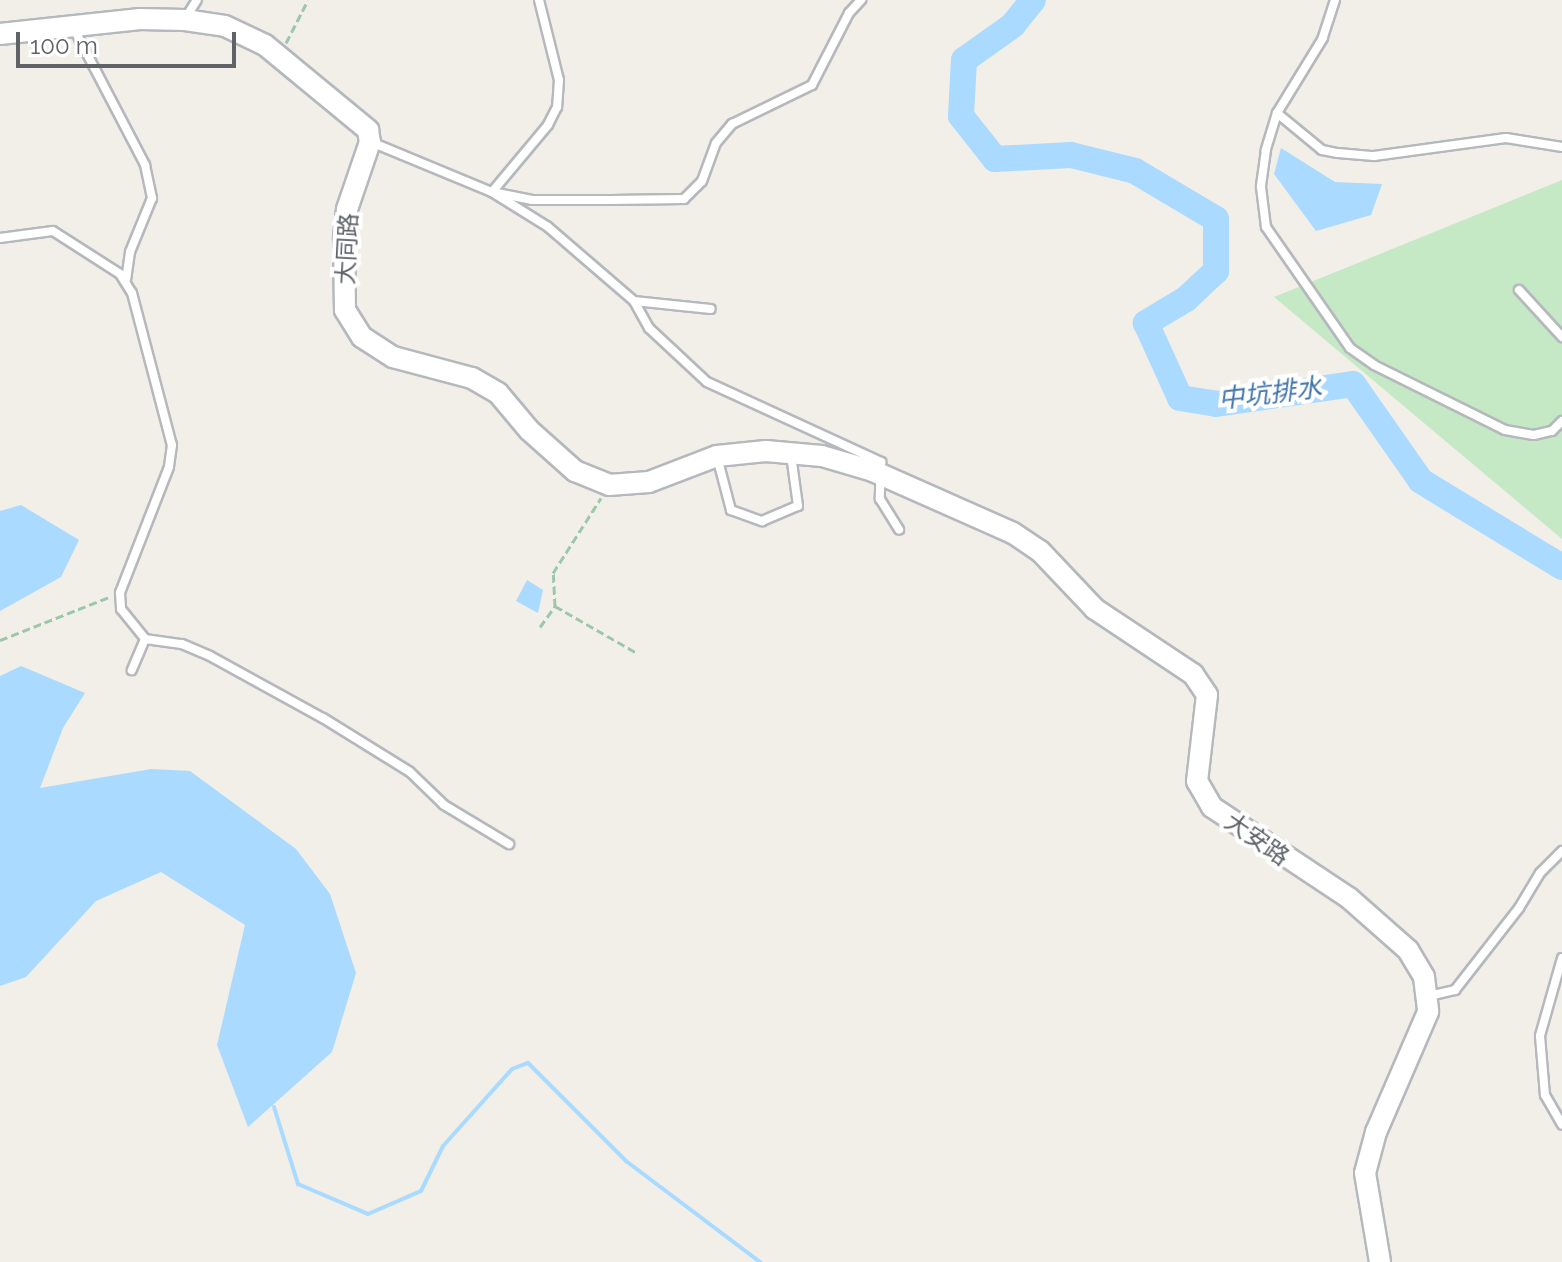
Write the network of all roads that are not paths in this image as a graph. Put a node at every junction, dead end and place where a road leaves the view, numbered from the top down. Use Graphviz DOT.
graph roads {
  1 [pos="197,0"];
  2 [pos="539,0"];
  3 [pos="861,0"];
  4 [pos="1335,0"];
  5 [pos="185,20"];
  6 [pos="72,26"];
  7 [pos="0,34"];
  8 [pos="1277,113"];
  9 [pos="370,142"];
  10 [pos="1562,147"];
  11 [pos="492,192"];
  12 [pos="0,238"];
  13 [pos="126,279"];
  14 [pos="1519,290"];
  15 [pos="634,301"];
  16 [pos="711,309"];
  17 [pos="1562,337"];
  18 [pos="1562,421"];
  19 [pos="791,453"];
  20 [pos="717,456"];
  21 [pos="884,476"];
  22 [pos="899,530"];
  23 [pos="145,639"];
  24 [pos="132,670"];
  25 [pos="509,844"];
  26 [pos="1562,851"];
  27 [pos="1562,958"];
  28 [pos="1429,996"];
  29 [pos="1562,1125"];
  30 [pos="1380,1262"];
  1 -- 5 [label="lane"];
  2 -- 11 [label="lane"];
  3 -- 11 [label="lane"];
  4 -- 8 [label="lane"];
  5 -- 6 [label="street"];
  5 -- 9 [label="street"];
  6 -- 7 [label="street"];
  6 -- 13 [label="lane"];
  8 -- 10 [label="lane"];
  8 -- 18 [label="lane"];
  9 -- 11 [label="lane"];
  9 -- 20 [label="street, 大同路"];
  11 -- 15 [label="lane"];
  12 -- 13 [label="lane"];
  13 -- 23 [label="lane"];
  14 -- 17 [label="lane"];
  15 -- 16 [label="lane"];
  15 -- 21 [label="lane"];
  19 -- 20 [label="street, 大同路"];
  19 -- 20 [label="lane"];
  19 -- 21 [label="street, 大同路"];
  21 -- 22 [label="lane"];
  21 -- 28 [label="street, 大安路"];
  23 -- 24 [label="lane"];
  23 -- 25 [label="lane"];
  26 -- 28 [label="lane"];
  27 -- 29 [label="lane"];
  28 -- 30 [label="street"];
}
